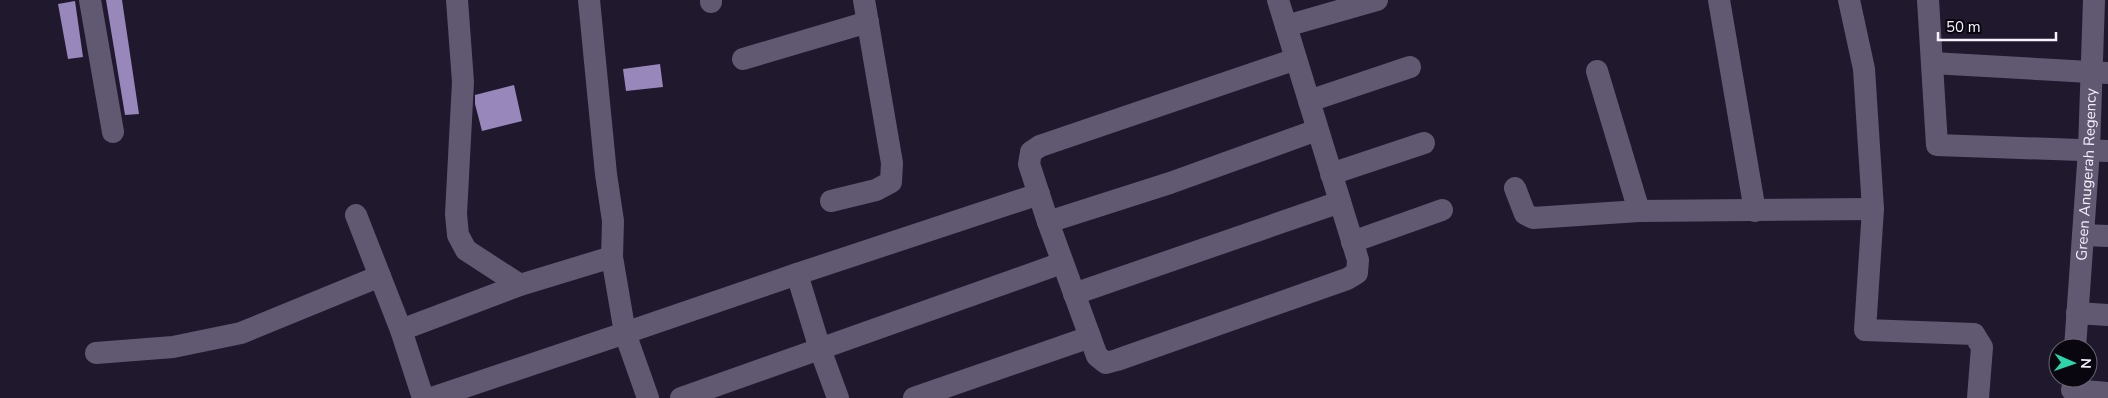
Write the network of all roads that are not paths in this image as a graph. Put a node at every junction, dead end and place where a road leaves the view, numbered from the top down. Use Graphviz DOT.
graph roads {
  1 [pos="90,0"];
  2 [pos="457,0"];
  3 [pos="589,0"];
  4 [pos="864,0"];
  5 [pos="1278,0"];
  6 [pos="1377,0"];
  7 [pos="1719,0"];
  8 [pos="1849,0"];
  9 [pos="1928,0"];
  10 [pos="2094,0"];
  11 [pos="868,22"];
  12 [pos="1286,26"];
  13 [pos="743,59"];
  14 [pos="1296,59"];
  15 [pos="1932,63"];
  16 [pos="1410,67"];
  17 [pos="1597,71"];
  18 [pos="2100,72"];
  19 [pos="1308,101"];
  20 [pos="1317,130"];
  21 [pos="113,132"];
  22 [pos="1424,143"];
  23 [pos="2098,151"];
  24 [pos="1331,174"];
  25 [pos="1515,188"];
  26 [pos="1039,194"];
  27 [pos="831,201"];
  28 [pos="1340,202"];
  29 [pos="1873,209"];
  30 [pos="1442,210"];
  31 [pos="1756,211"];
  32 [pos="1639,212"];
  33 [pos="356,215"];
  34 [pos="1048,222"];
  35 [pos="2083,235"];
  36 [pos="2108,236"];
  37 [pos="1352,242"];
  38 [pos="612,257"];
  39 [pos="1062,263"];
  40 [pos="797,274"];
  41 [pos="380,276"];
  42 [pos="520,285"];
  43 [pos="1074,294"];
  44 [pos="2077,313"];
  45 [pos="2108,314"];
  46 [pos="401,330"];
  47 [pos="625,333"];
  48 [pos="1090,336"];
  49 [pos="2076,338"];
  50 [pos="820,349"];
  51 [pos="96,353"];
  52 [pos="2072,389"];
  53 [pos="2108,393"];
  54 [pos="424,398"];
  55 [pos="432,398"];
  56 [pos="648,398"];
  57 [pos="681,398"];
  58 [pos="838,398"];
  59 [pos="914,398"];
  60 [pos="1978,398"];
  1 -- 21 [label="street"];
  2 -- 42 [label="street"];
  3 -- 38 [label="street"];
  4 -- 11 [label="street"];
  5 -- 12 [label="street"];
  6 -- 12 [label="street"];
  7 -- 31 [label="street"];
  8 -- 29 [label="street"];
  9 -- 15 [label="street"];
  10 -- 18 [label="street, Green Anugerah Regency"];
  11 -- 13 [label="street"];
  11 -- 27 [label="street"];
  12 -- 14 [label="street"];
  14 -- 19 [label="street"];
  14 -- 26 [label="street"];
  15 -- 18 [label="street"];
  15 -- 23 [label="street"];
  16 -- 19 [label="street"];
  17 -- 32 [label="street"];
  18 -- 23 [label="street, Green Anugerah Regency"];
  19 -- 20 [label="street"];
  20 -- 24 [label="street"];
  20 -- 34 [label="street"];
  22 -- 24 [label="street"];
  23 -- 35 [label="street, Green Anugerah Regency"];
  24 -- 28 [label="street"];
  25 -- 32 [label="street"];
  26 -- 34 [label="street"];
  26 -- 40 [label="street"];
  28 -- 37 [label="street"];
  28 -- 43 [label="street"];
  29 -- 31 [label="street"];
  29 -- 60 [label="street"];
  30 -- 37 [label="street"];
  31 -- 32 [label="street"];
  33 -- 41 [label="street"];
  34 -- 39 [label="street"];
  35 -- 36 [label="street"];
  35 -- 44 [label="street, Green Anugerah Regency"];
  37 -- 48 [label="street"];
  38 -- 42 [label="street"];
  38 -- 47 [label="street"];
  39 -- 43 [label="street"];
  39 -- 50 [label="street"];
  40 -- 47 [label="street"];
  40 -- 50 [label="street"];
  41 -- 46 [label="street"];
  41 -- 51 [label="street"];
  42 -- 46 [label="street"];
  43 -- 48 [label="street"];
  44 -- 45 [label="street"];
  44 -- 49 [label="street, Green Anugerah Regency"];
  46 -- 54 [label="street"];
  47 -- 55 [label="street"];
  47 -- 56 [label="street"];
  48 -- 59 [label="street"];
  50 -- 57 [label="street"];
  50 -- 58 [label="street"];
  52 -- 53 [label="street"];
}
